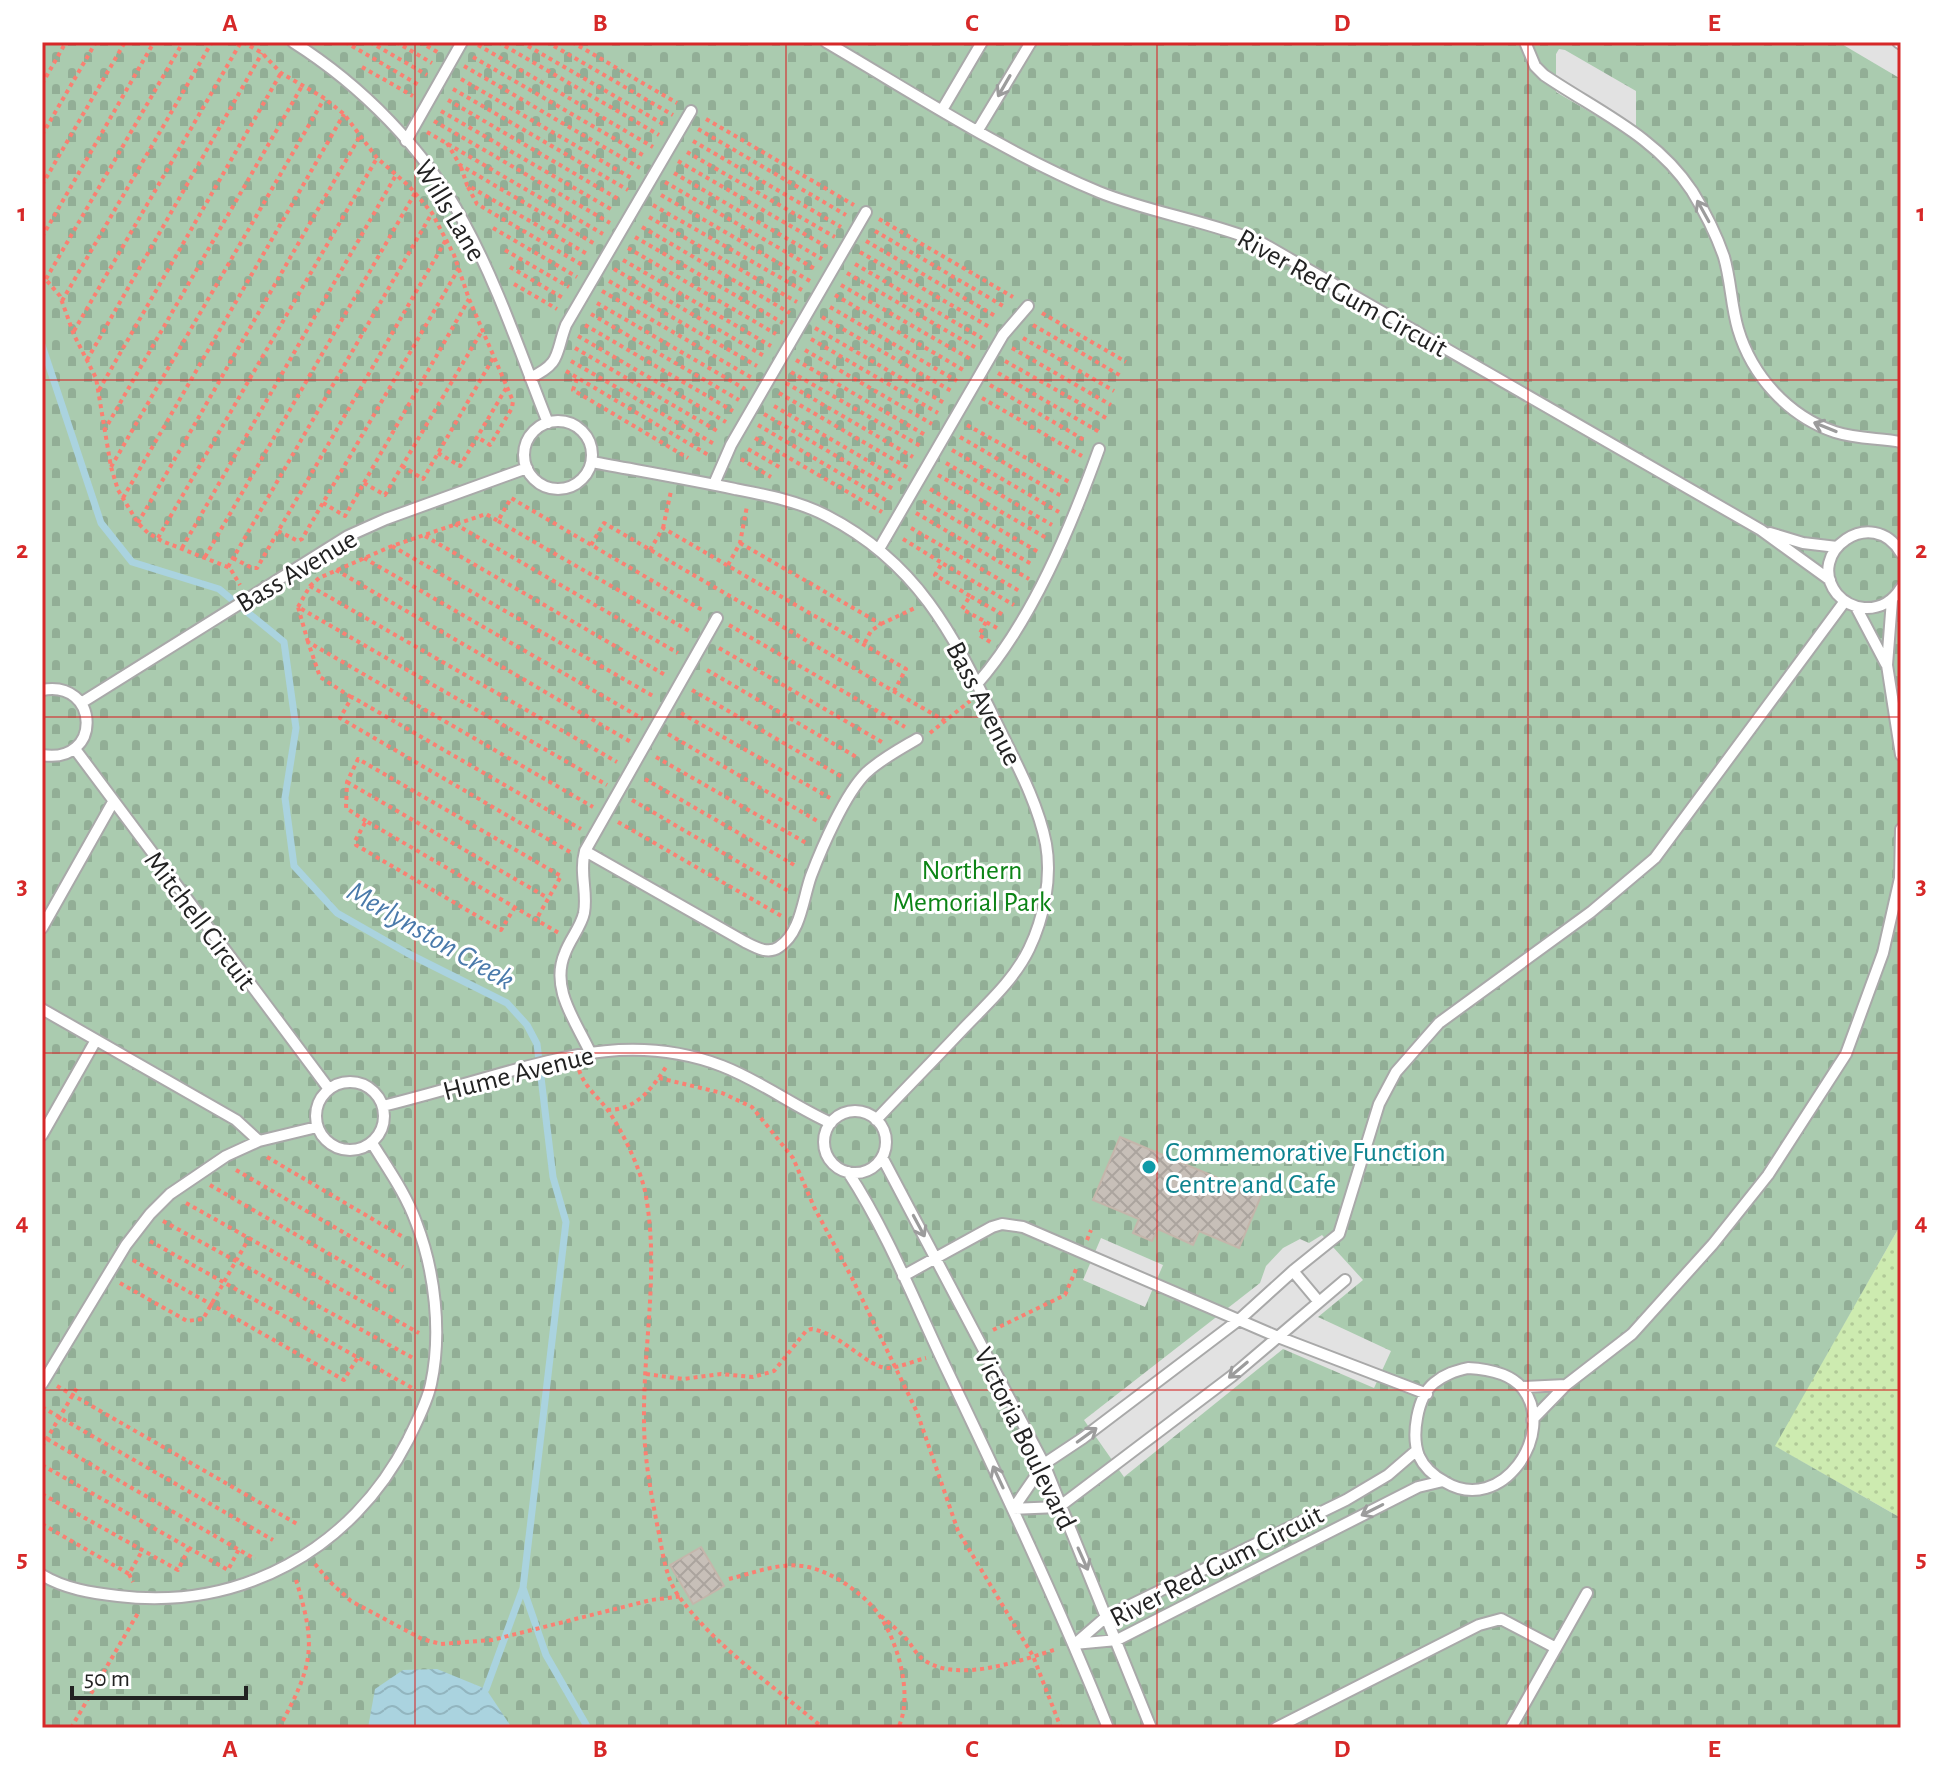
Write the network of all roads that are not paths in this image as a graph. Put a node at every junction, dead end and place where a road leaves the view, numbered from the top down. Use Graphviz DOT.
graph roads {
  1 [pos="293,42"];
  2 [pos="826,42"];
  3 [pos="982,42"];
  4 [pos="1031,42"];
  5 [pos="1525,42"];
  6 [pos="460,46"];
  7 [pos="942,110"];
  8 [pos="691,111"];
  9 [pos="978,130"];
  10 [pos="406,141"];
  11 [pos="866,212"];
  12 [pos="1028,306"];
  13 [pos="530,378"];
  14 [pos="548,423"];
  15 [pos="1901,442"];
  16 [pos="1099,449"];
  17 [pos="592,462"];
  18 [pos="527,468"];
  19 [pos="714,484"];
  20 [pos="1761,530"];
  21 [pos="1837,547"];
  22 [pos="879,549"];
  23 [pos="1901,553"];
  24 [pos="1830,580"];
  25 [pos="1898,593"];
  26 [pos="1845,601"];
  27 [pos="1856,607"];
  28 [pos="717,618"];
  29 [pos="1887,665"];
  30 [pos="979,688"];
  31 [pos="42,690"];
  32 [pos="81,703"];
  33 [pos="917,739"];
  34 [pos="75,749"];
  35 [pos="42,755"];
  36 [pos="1901,755"];
  37 [pos="113,802"];
  38 [pos="1901,829"];
  39 [pos="584,856"];
  40 [pos="42,928"];
  41 [pos="42,1009"];
  42 [pos="96,1040"];
  43 [pos="590,1052"];
  44 [pos="329,1089"];
  45 [pos="383,1106"];
  46 [pos="876,1120"];
  47 [pos="831,1123"];
  48 [pos="317,1127"];
  49 [pos="42,1135"];
  50 [pos="372,1143"];
  51 [pos="253,1144"];
  52 [pos="882,1157"];
  53 [pos="848,1172"];
  54 [pos="936,1258"];
  55 [pos="1293,1271"];
  56 [pos="903,1276"];
  57 [pos="1345,1280"];
  58 [pos="1319,1302"];
  59 [pos="1240,1319"];
  60 [pos="1278,1337"];
  61 [pos="43,1382"];
  62 [pos="1566,1385"];
  63 [pos="1523,1387"];
  64 [pos="1427,1394"];
  65 [pos="1532,1420"];
  66 [pos="1417,1450"];
  67 [pos="1044,1464"];
  68 [pos="1443,1481"];
  69 [pos="1059,1507"];
  70 [pos="1013,1509"];
  71 [pos="42,1575"];
  72 [pos="1587,1593"];
  73 [pos="1106,1617"];
  74 [pos="1117,1640"];
  75 [pos="1074,1644"];
  76 [pos="1556,1648"];
  77 [pos="1108,1728"];
  78 [pos="1151,1728"];
  79 [pos="1276,1728"];
  80 [pos="1511,1728"];
  1 -- 10 [label="lane, Wills Lane"];
  2 -- 7 [label="lane, River Red Gum Circuit"];
  3 -- 7 [label="lane"];
  4 -- 9 [label="lane, one-way"];
  15 -- 5 [label="lane, one-way"];
  6 -- 10 [label="lane"];
  7 -- 9 [label="lane, River Red Gum Circuit"];
  8 -- 13 [label="lane"];
  9 -- 20 [label="lane, River Red Gum Circuit"];
  10 -- 13 [label="lane, Wills Lane"];
  11 -- 19 [label="lane"];
  12 -- 22 [label="lane"];
  13 -- 14 [label="lane, Wills Lane"];
  14 -- 17 [label="lane"];
  14 -- 18 [label="lane"];
  16 -- 30 [label="lane"];
  17 -- 18 [label="lane"];
  17 -- 19 [label="lane, Bass Avenue"];
  18 -- 32 [label="lane, Bass Avenue"];
  19 -- 22 [label="lane, Bass Avenue"];
  20 -- 21 [label="lane, River Red Gum Circuit"];
  20 -- 24 [label="lane, River Red Gum Circuit"];
  21 -- 23 [label="lane"];
  21 -- 24 [label="lane"];
  22 -- 30 [label="lane, Bass Avenue"];
  24 -- 26 [label="lane, River Red Gum Circuit"];
  25 -- 27 [label="lane"];
  25 -- 29 [label="lane"];
  26 -- 27 [label="lane"];
  26 -- 55 [label="lane"];
  27 -- 29 [label="lane"];
  28 -- 39 [label="lane"];
  29 -- 36 [label="lane"];
  30 -- 46 [label="lane, Bass Avenue"];
  31 -- 32 [label="lane"];
  32 -- 34 [label="lane"];
  33 -- 39 [label="lane"];
  34 -- 35 [label="lane"];
  34 -- 37 [label="lane, Mitchell Circuit"];
  37 -- 40 [label="lane"];
  37 -- 44 [label="lane, Mitchell Circuit"];
  38 -- 62 [label="lane"];
  39 -- 43 [label="lane"];
  41 -- 42 [label="lane"];
  42 -- 49 [label="lane"];
  42 -- 51 [label="lane"];
  43 -- 45 [label="lane, Hume Avenue"];
  43 -- 47 [label="lane, Hume Avenue"];
  44 -- 45 [label="lane"];
  44 -- 48 [label="lane"];
  45 -- 50 [label="lane"];
  46 -- 47 [label="lane"];
  46 -- 52 [label="lane"];
  47 -- 53 [label="lane"];
  48 -- 50 [label="lane"];
  48 -- 51 [label="lane"];
  50 -- 71 [label="lane"];
  51 -- 61 [label="lane"];
  52 -- 53 [label="lane"];
  52 -- 54 [label="lane, Victoria Boulevard, one-way"];
  53 -- 56 [label="lane, Victoria Boulevard"];
  54 -- 56 [label="lane"];
  54 -- 59 [label="lane"];
  54 -- 67 [label="lane, Victoria Boulevard"];
  55 -- 58 [label="lane"];
  55 -- 59 [label="lane"];
  70 -- 56 [label="lane, Victoria Boulevard, one-way"];
  57 -- 58 [label="lane"];
  58 -- 60 [label="lane"];
  59 -- 60 [label="lane"];
  67 -- 59 [label="lane, one-way"];
  60 -- 64 [label="lane"];
  60 -- 69 [label="lane, one-way"];
  62 -- 63 [label="lane"];
  62 -- 65 [label="lane"];
  63 -- 64 [label="lane"];
  63 -- 65 [label="lane"];
  64 -- 66 [label="lane"];
  65 -- 68 [label="lane"];
  66 -- 68 [label="lane"];
  66 -- 73 [label="lane, River Red Gum Circuit"];
  67 -- 69 [label="lane, Victoria Boulevard"];
  67 -- 70 [label="lane"];
  68 -- 74 [label="lane, River Red Gum Circuit, one-way"];
  69 -- 70 [label="lane"];
  69 -- 73 [label="lane, Victoria Boulevard, one-way"];
  70 -- 75 [label="lane, Victoria Boulevard"];
  72 -- 76 [label="lane"];
  73 -- 74 [label="lane, Victoria Boulevard"];
  73 -- 75 [label="lane, River Red Gum Circuit"];
  74 -- 75 [label="lane, River Red Gum Circuit"];
  74 -- 78 [label="lane, Victoria Boulevard"];
  75 -- 77 [label="lane, Victoria Boulevard"];
  76 -- 79 [label="lane"];
  76 -- 80 [label="lane"];
}
